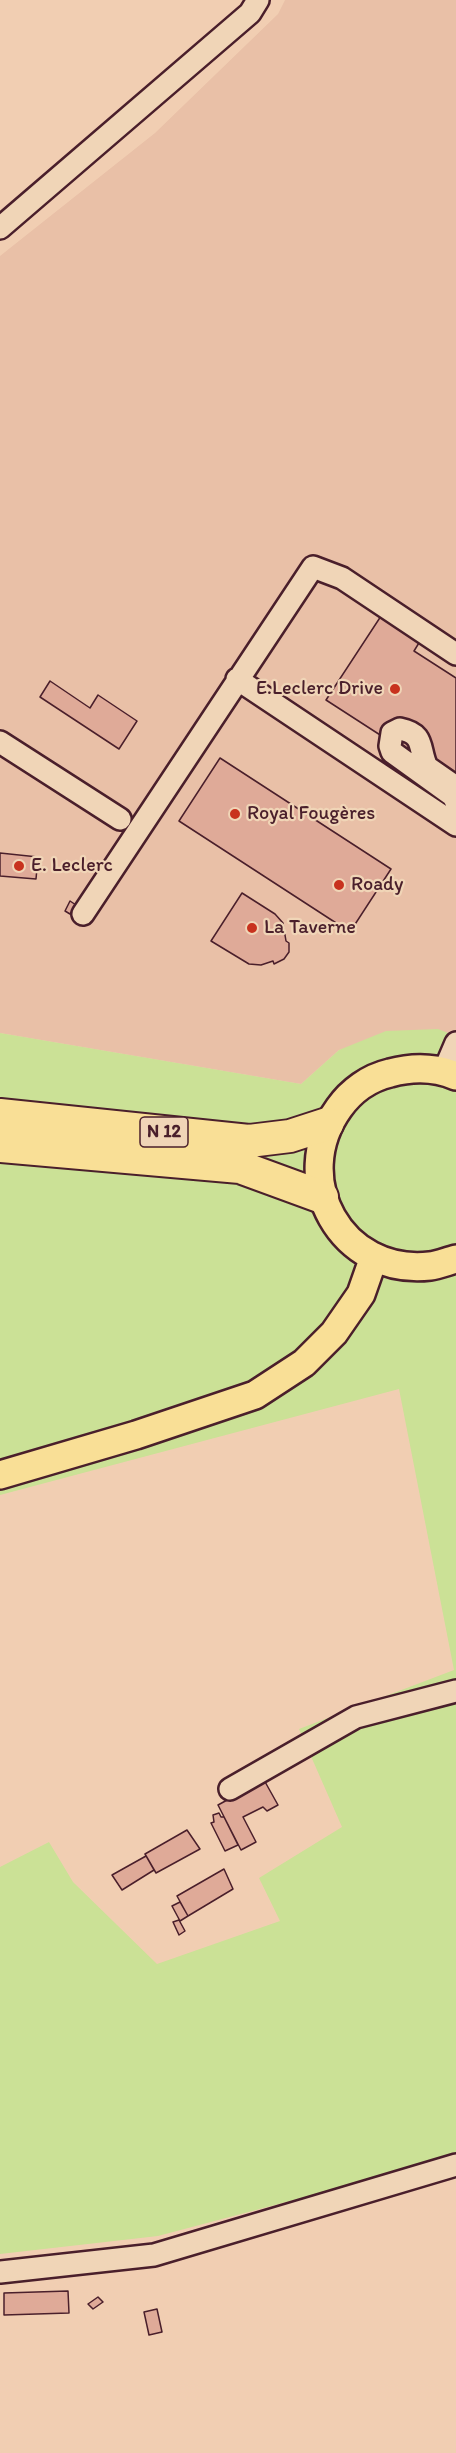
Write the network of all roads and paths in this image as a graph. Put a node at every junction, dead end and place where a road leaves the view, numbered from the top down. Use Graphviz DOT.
graph roads {
  1 [pos="258,0"];
  2 [pos="0,228"];
  3 [pos="456,654"];
  4 [pos="237,679"];
  5 [pos="0,742"];
  6 [pos="456,787"];
  7 [pos="456,802"];
  8 [pos="120,819"];
  9 [pos="456,825"];
  10 [pos="83,914"];
  11 [pos="456,1043"];
  12 [pos="450,1074"];
  13 [pos="0,1115"];
  14 [pos="327,1124"];
  15 [pos="0,1146"];
  16 [pos="322,1197"];
  17 [pos="374,1257"];
  18 [pos="456,1259"];
  19 [pos="0,1475"];
  20 [pos="456,1691"];
  21 [pos="230,1789"];
  22 [pos="456,2165"];
  23 [pos="0,2272"];
  1 -- 2 [label="street"];
  3 -- 4 [label="street"];
  4 -- 9 [label="street"];
  4 -- 10 [label="street"];
  5 -- 8 [label="street"];
  6 -- 7 [label="street"];
  11 -- 12 [label="street"];
  12 -- 14 [label="main road"];
  13 -- 14 [label="highway, N 12"];
  14 -- 16 [label="main road"];
  15 -- 16 [label="highway, N 12"];
  16 -- 17 [label="main road"];
  17 -- 18 [label="main road"];
  17 -- 19 [label="main road"];
  20 -- 21 [label="street"];
  22 -- 23 [label="street"];
}
